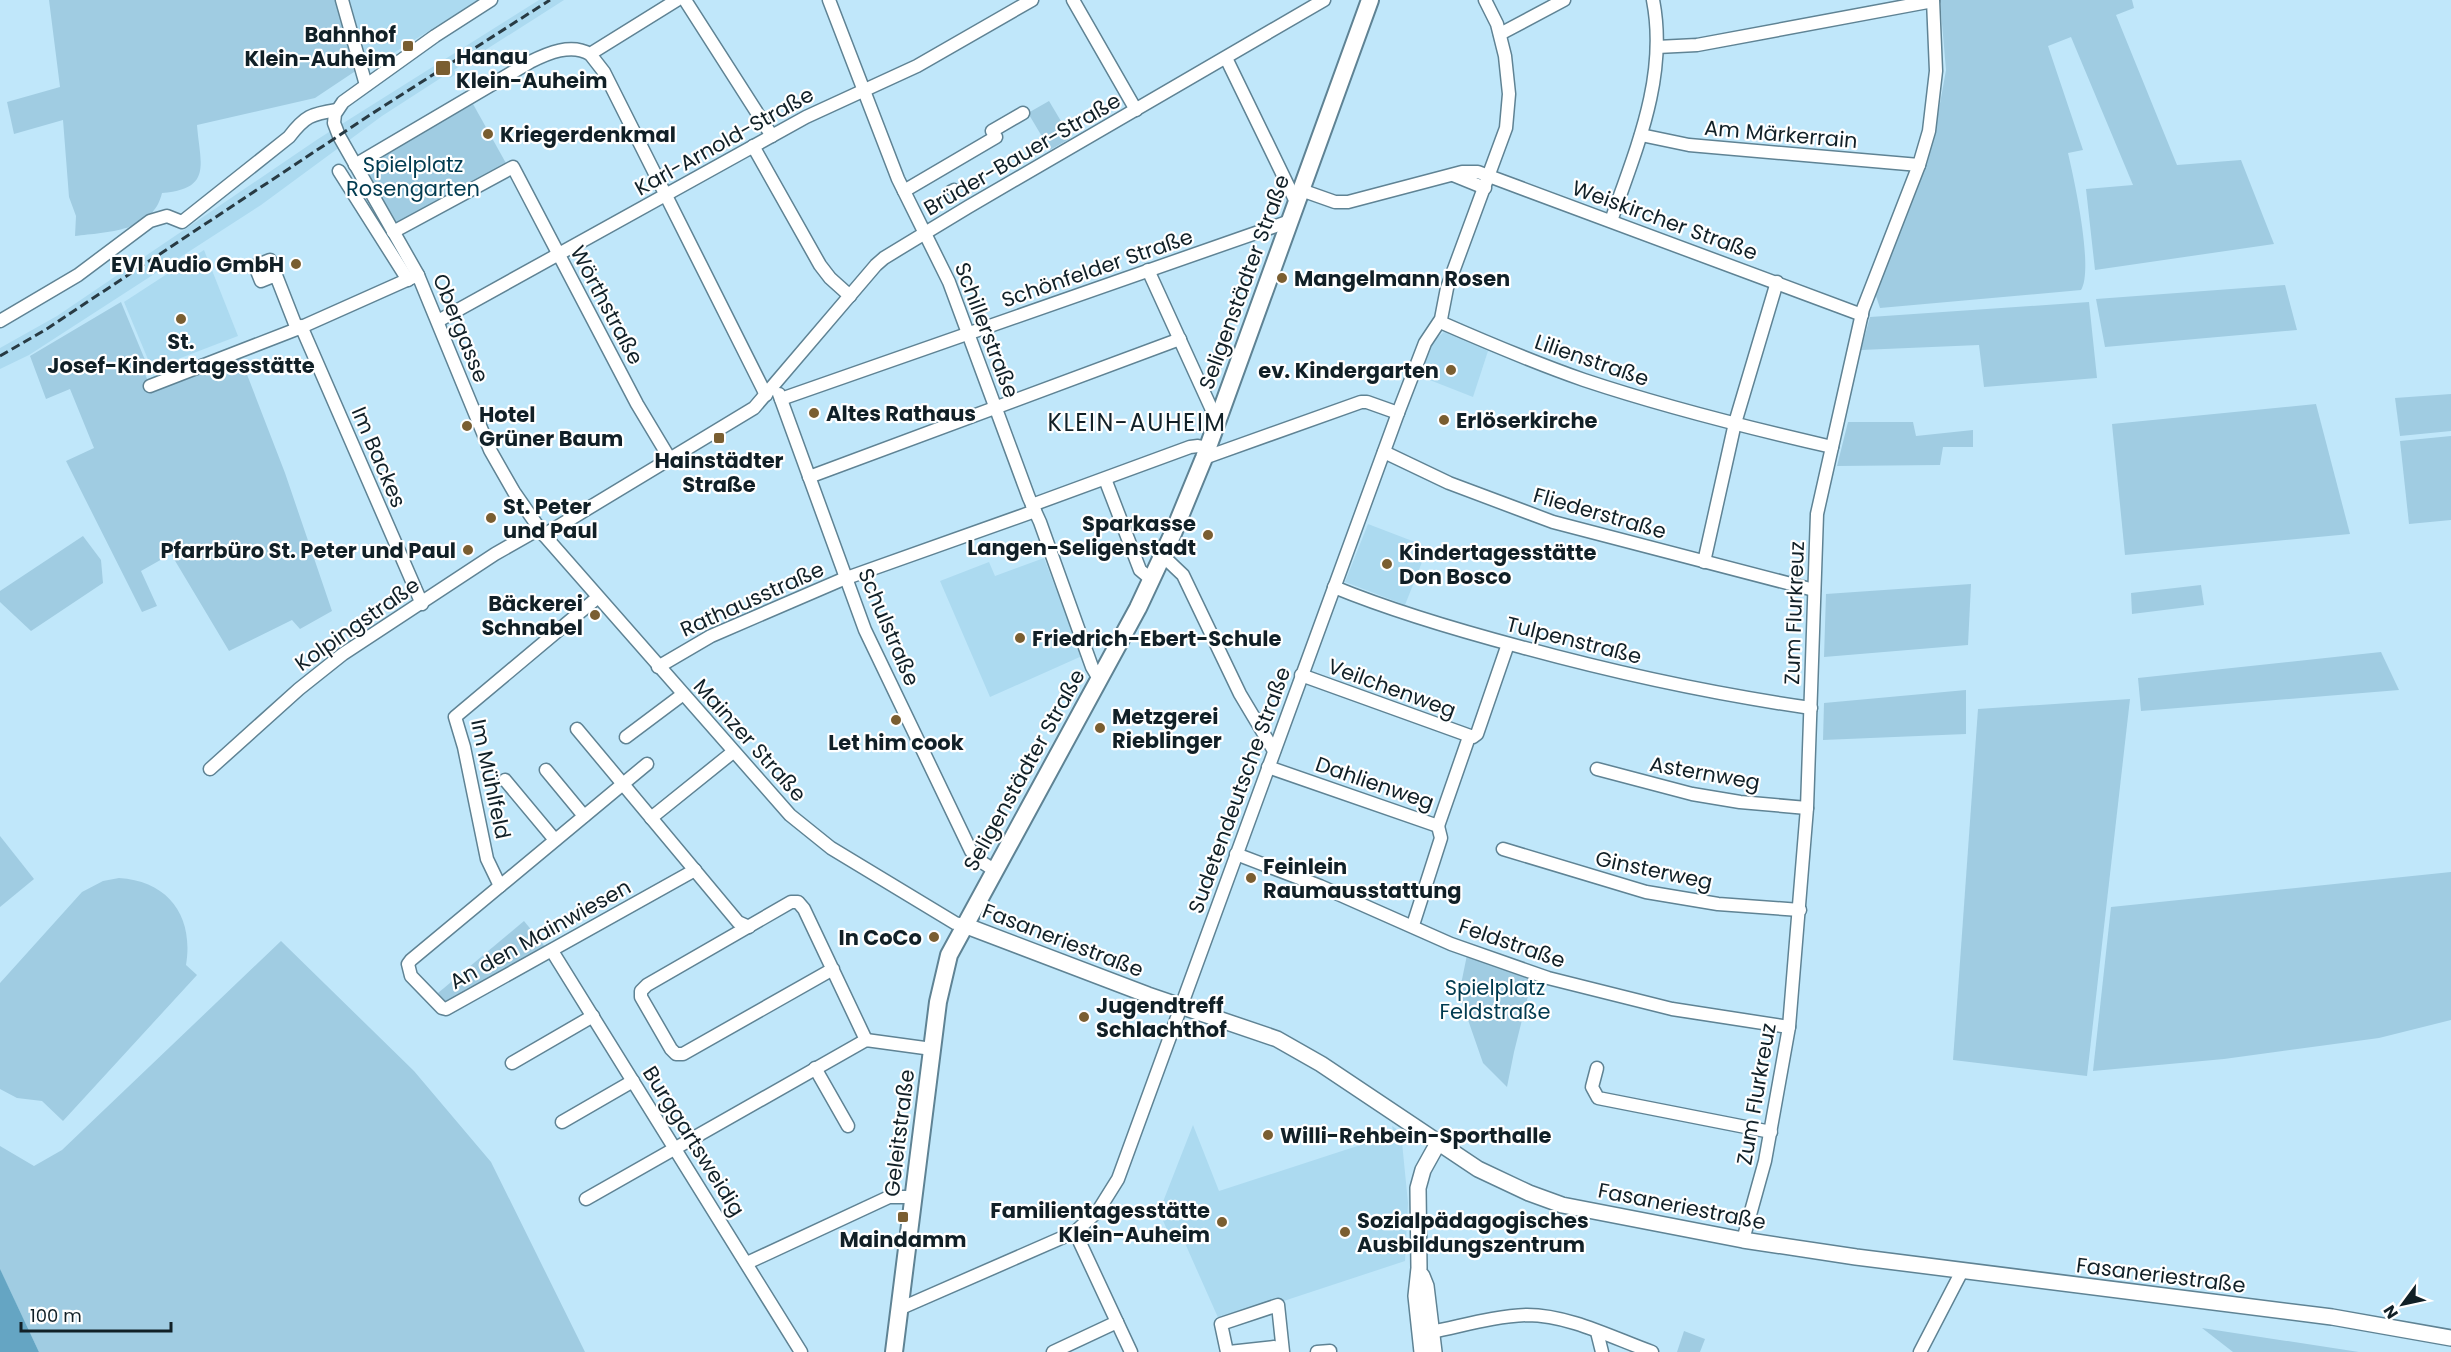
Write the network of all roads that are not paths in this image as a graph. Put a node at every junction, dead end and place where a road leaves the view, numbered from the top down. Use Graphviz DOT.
graph roads {
  1 [pos="342,0"];
  2 [pos="491,0"];
  3 [pos="677,0"];
  4 [pos="686,0"];
  5 [pos="829,0"];
  6 [pos="1032,0"];
  7 [pos="1073,0"];
  8 [pos="1324,0"];
  9 [pos="1370,0"];
  10 [pos="1485,0"];
  11 [pos="1564,0"];
  12 [pos="1653,0"];
  13 [pos="1933,0"];
  14 [pos="1500,34"];
  15 [pos="1657,47"];
  16 [pos="591,54"];
  17 [pos="1226,58"];
  18 [pos="366,85"];
  19 [pos="862,92"];
  20 [pos="337,110"];
  21 [pos="1136,110"];
  22 [pos="1023,113"];
  23 [pos="1641,135"];
  24 [pos="772,136"];
  25 [pos="753,146"];
  26 [pos="355,165"];
  27 [pos="1919,165"];
  28 [pos="339,171"];
  29 [pos="1487,182"];
  30 [pos="904,192"];
  31 [pos="666,195"];
  32 [pos="1298,196"];
  33 [pos="1611,220"];
  34 [pos="1290,221"];
  35 [pos="393,232"];
  36 [pos="926,233"];
  37 [pos="558,254"];
  38 [pos="1148,270"];
  39 [pos="276,275"];
  40 [pos="413,278"];
  41 [pos="1777,282"];
  42 [pos="850,296"];
  43 [pos="1862,315"];
  44 [pos="0,321"];
  45 [pos="438,321"];
  46 [pos="1440,322"];
  47 [pos="299,327"];
  48 [pos="969,333"];
  49 [pos="1180,339"];
  50 [pos="775,384"];
  51 [pos="150,386"];
  52 [pos="766,395"];
  53 [pos="781,399"];
  54 [pos="996,408"];
  55 [pos="1398,413"];
  56 [pos="1217,421"];
  57 [pos="1735,423"];
  58 [pos="1832,447"];
  59 [pos="1384,452"];
  60 [pos="1206,453"];
  61 [pos="670,459"];
  62 [pos="1105,478"];
  63 [pos="811,481"];
  64 [pos="1034,508"];
  65 [pos="542,532"];
  66 [pos="1163,556"];
  67 [pos="1704,562"];
  68 [pos="846,579"];
  69 [pos="1152,580"];
  70 [pos="1334,587"];
  71 [pos="1814,590"];
  72 [pos="597,598"];
  73 [pos="422,604"];
  74 [pos="1508,644"];
  75 [pos="658,667"];
  76 [pos="1301,675"];
  77 [pos="1099,679"];
  78 [pos="682,695"];
  79 [pos="1811,708"];
  80 [pos="577,729"];
  81 [pos="626,736"];
  82 [pos="1469,737"];
  83 [pos="1274,751"];
  84 [pos="732,752"];
  85 [pos="647,764"];
  86 [pos="1268,767"];
  87 [pos="210,768"];
  88 [pos="1597,769"];
  89 [pos="546,770"];
  90 [pos="505,780"];
  91 [pos="622,784"];
  92 [pos="1807,808"];
  93 [pos="584,816"];
  94 [pos="651,818"];
  95 [pos="1438,826"];
  96 [pos="555,840"];
  97 [pos="1503,849"];
  98 [pos="1236,854"];
  99 [pos="694,870"];
  100 [pos="994,870"];
  101 [pos="500,886"];
  102 [pos="1800,910"];
  103 [pos="964,925"];
  104 [pos="1413,925"];
  105 [pos="748,927"];
  106 [pos="552,951"];
  107 [pos="833,969"];
  108 [pos="1182,1005"];
  109 [pos="593,1016"];
  110 [pos="1789,1027"];
  111 [pos="867,1040"];
  112 [pos="932,1049"];
  113 [pos="512,1063"];
  114 [pos="815,1068"];
  115 [pos="1597,1068"];
  116 [pos="633,1081"];
  117 [pos="562,1122"];
  118 [pos="848,1126"];
  119 [pos="1771,1132"];
  120 [pos="1438,1143"];
  121 [pos="675,1147"];
  122 [pos="913,1197"];
  123 [pos="586,1198"];
  124 [pos="1075,1233"];
  125 [pos="1743,1239"];
  126 [pos="747,1263"];
  127 [pos="1962,1271"];
  128 [pos="899,1309"];
  129 [pos="1117,1322"];
  130 [pos="1426,1332"];
  131 [pos="1597,1332"];
  132 [pos="2451,1338"];
  133 [pos="801,1352"];
  134 [pos="894,1352"];
  135 [pos="1053,1352"];
  136 [pos="1131,1352"];
  137 [pos="1228,1352"];
  138 [pos="1282,1352"];
  139 [pos="1422,1352"];
  140 [pos="1434,1352"];
  141 [pos="1602,1352"];
  142 [pos="1652,1352"];
  143 [pos="1920,1352"];
  1 -- 18 [label="street"];
  2 -- 18 [label="street"];
  3 -- 16 [label="street"];
  4 -- 24 [label="street"];
  5 -- 19 [label="street, Schillerstraße"];
  6 -- 19 [label="street, Karl-Arnold-Straße"];
  7 -- 21 [label="street"];
  8 -- 17 [label="street, Brüder-Bauer-Straße"];
  9 -- 32 [label="main road, Seligenstädter Straße"];
  10 -- 14 [label="street, Sudetendeutsche Straße"];
  11 -- 14 [label="street"];
  12 -- 15 [label="street"];
  13 -- 15 [label="street"];
  13 -- 27 [label="street, Zum Flurkreuz"];
  14 -- 29 [label="street, Sudetendeutsche Straße"];
  15 -- 23 [label="street"];
  16 -- 26 [label="street"];
  16 -- 31 [label="street"];
  17 -- 21 [label="street, Brüder-Bauer-Straße"];
  17 -- 32 [label="street"];
  18 -- 20 [label="street"];
  19 -- 24 [label="street, Karl-Arnold-Straße"];
  19 -- 30 [label="street, Schillerstraße"];
  20 -- 26 [label="street, Obergasse"];
  20 -- 44 [label="street"];
  21 -- 36 [label="street, Brüder-Bauer-Straße"];
  22 -- 30 [label="street"];
  23 -- 27 [label="street, Am Märkerrain"];
  23 -- 33 [label="street"];
  24 -- 25 [label="street, Karl-Arnold-Straße"];
  25 -- 31 [label="street, Karl-Arnold-Straße"];
  25 -- 42 [label="street"];
  26 -- 35 [label="street, Obergasse"];
  27 -- 43 [label="street, Zum Flurkreuz"];
  28 -- 40 [label="street, Obergasse"];
  29 -- 32 [label="street, Weiskircher Straße"];
  29 -- 33 [label="street, Weiskircher Straße"];
  29 -- 46 [label="street, Sudetendeutsche Straße"];
  30 -- 36 [label="street, Schillerstraße"];
  31 -- 37 [label="street, Karl-Arnold-Straße"];
  31 -- 52 [label="street"];
  32 -- 34 [label="main road, Seligenstädter Straße"];
  33 -- 41 [label="street, Weiskircher Straße"];
  34 -- 38 [label="street, Schönfelder Straße"];
  34 -- 56 [label="main road, Seligenstädter Straße"];
  35 -- 37 [label="street, Wörthstraße"];
  35 -- 40 [label="street, Obergasse"];
  36 -- 42 [label="street, Brüder-Bauer-Straße"];
  36 -- 48 [label="street, Schillerstraße"];
  37 -- 45 [label="street, Karl-Arnold-Straße"];
  37 -- 61 [label="street, Wörthstraße"];
  38 -- 48 [label="street, Schönfelder Straße"];
  38 -- 49 [label="street"];
  39 -- 47 [label="street, Im Backes"];
  40 -- 45 [label="street, Obergasse"];
  40 -- 47 [label="street"];
  41 -- 43 [label="street, Weiskircher Straße"];
  41 -- 57 [label="street"];
  42 -- 50 [label="street, Brüder-Bauer-Straße"];
  43 -- 58 [label="street, Zum Flurkreuz"];
  45 -- 65 [label="street, Obergasse"];
  46 -- 55 [label="street, Sudetendeutsche Straße"];
  46 -- 57 [label="street, Lilienstraße"];
  47 -- 51 [label="street"];
  47 -- 73 [label="street, Im Backes"];
  48 -- 53 [label="street, Schönfelder Straße"];
  48 -- 54 [label="street, Schillerstraße"];
  49 -- 54 [label="street"];
  49 -- 56 [label="street"];
  50 -- 52 [label="street"];
  50 -- 53 [label="street, Schulstraße"];
  52 -- 61 [label="street"];
  53 -- 63 [label="street, Schulstraße"];
  54 -- 63 [label="street"];
  54 -- 64 [label="street, Schillerstraße"];
  55 -- 59 [label="street, Sudetendeutsche Straße"];
  55 -- 60 [label="street, Rathausstraße"];
  56 -- 60 [label="main road, Seligenstädter Straße"];
  57 -- 58 [label="street, Lilienstraße"];
  57 -- 67 [label="street"];
  58 -- 71 [label="street, Zum Flurkreuz"];
  59 -- 67 [label="street, Fliederstraße"];
  59 -- 70 [label="street, Sudetendeutsche Straße"];
  60 -- 62 [label="street, Rathausstraße"];
  60 -- 66 [label="main road, Seligenstädter Straße"];
  61 -- 65 [label="street"];
  62 -- 64 [label="street, Rathausstraße"];
  62 -- 69 [label="street"];
  63 -- 68 [label="street, Schulstraße"];
  64 -- 68 [label="street, Rathausstraße"];
  64 -- 77 [label="street, Schillerstraße"];
  65 -- 72 [label="street, Mainzer Straße"];
  65 -- 73 [label="street, Kolpingstraße"];
  66 -- 69 [label="main road, Seligenstädter Straße"];
  66 -- 83 [label="street"];
  67 -- 71 [label="street, Fliederstraße"];
  68 -- 75 [label="street, Rathausstraße"];
  68 -- 100 [label="street, Schulstraße"];
  69 -- 77 [label="main road, Seligenstädter Straße"];
  70 -- 74 [label="street, Tulpenstraße"];
  70 -- 76 [label="street, Sudetendeutsche Straße"];
  71 -- 79 [label="street, Zum Flurkreuz"];
  72 -- 75 [label="street, Mainzer Straße"];
  72 -- 101 [label="street, Im Mühlfeld"];
  73 -- 87 [label="street, Kolpingstraße"];
  74 -- 79 [label="street, Tulpenstraße"];
  74 -- 82 [label="street, Veilchenweg"];
  75 -- 78 [label="street, Mainzer Straße"];
  76 -- 82 [label="street, Veilchenweg"];
  76 -- 83 [label="street, Sudetendeutsche Straße"];
  77 -- 100 [label="main road, Seligenstädter Straße"];
  78 -- 81 [label="street"];
  78 -- 84 [label="street, Mainzer Straße"];
  79 -- 92 [label="street, Zum Flurkreuz"];
  80 -- 91 [label="street"];
  82 -- 95 [label="street, Veilchenweg"];
  83 -- 86 [label="street, Sudetendeutsche Straße"];
  84 -- 94 [label="street"];
  84 -- 103 [label="street, Mainzer Straße"];
  85 -- 91 [label="street"];
  86 -- 95 [label="street, Dahlienweg"];
  86 -- 98 [label="street, Sudetendeutsche Straße"];
  88 -- 92 [label="street, Asternweg"];
  89 -- 93 [label="street"];
  90 -- 96 [label="street"];
  91 -- 93 [label="street"];
  91 -- 94 [label="street"];
  92 -- 102 [label="street, Zum Flurkreuz"];
  93 -- 96 [label="street"];
  94 -- 99 [label="street"];
  95 -- 104 [label="street, Dahlienweg"];
  96 -- 101 [label="street"];
  97 -- 102 [label="street, Ginsterweg"];
  98 -- 104 [label="street, Feldstraße"];
  98 -- 108 [label="street, Sudetendeutsche Straße"];
  99 -- 105 [label="street"];
  99 -- 106 [label="street, An den Mainwiesen"];
  100 -- 103 [label="main road, Seligenstädter Straße"];
  101 -- 106 [label="street, An den Mainwiesen"];
  102 -- 110 [label="street, Zum Flurkreuz"];
  103 -- 108 [label="street, Fasaneriestraße"];
  103 -- 112 [label="main road, Geleitstraße"];
  104 -- 110 [label="street, Feldstraße"];
  105 -- 107 [label="street"];
  105 -- 107 [label="street"];
  106 -- 109 [label="street, Burggartsweidig"];
  107 -- 111 [label="street"];
  108 -- 120 [label="street, Fasaneriestraße"];
  108 -- 124 [label="street, Sudetendeutsche Straße"];
  109 -- 113 [label="street"];
  109 -- 116 [label="street, Burggartsweidig"];
  110 -- 119 [label="street, Zum Flurkreuz"];
  111 -- 112 [label="street"];
  111 -- 114 [label="street"];
  112 -- 122 [label="main road, Geleitstraße"];
  114 -- 118 [label="street"];
  114 -- 121 [label="street"];
  115 -- 119 [label="street"];
  116 -- 117 [label="street"];
  116 -- 121 [label="street, Burggartsweidig"];
  119 -- 125 [label="street, Zum Flurkreuz"];
  120 -- 125 [label="street, Fasaneriestraße"];
  120 -- 130 [label="street"];
  121 -- 123 [label="street"];
  121 -- 126 [label="street, Burggartsweidig"];
  122 -- 126 [label="street"];
  122 -- 128 [label="main road, Geleitstraße"];
  124 -- 128 [label="street, Sudetendeutsche Straße"];
  124 -- 129 [label="street"];
  125 -- 127 [label="street, Fasaneriestraße"];
  126 -- 133 [label="street, Burggartsweidig"];
  127 -- 132 [label="street, Fasaneriestraße"];
  127 -- 143 [label="street"];
  128 -- 134 [label="main road, Geleitstraße"];
  129 -- 135 [label="street"];
  129 -- 136 [label="street"];
  130 -- 131 [label="street"];
  130 -- 139 [label="street"];
  130 -- 140 [label="street"];
  131 -- 141 [label="street"];
  131 -- 142 [label="street"];
  137 -- 138 [label="street"];
  137 -- 138 [label="street"];
}
